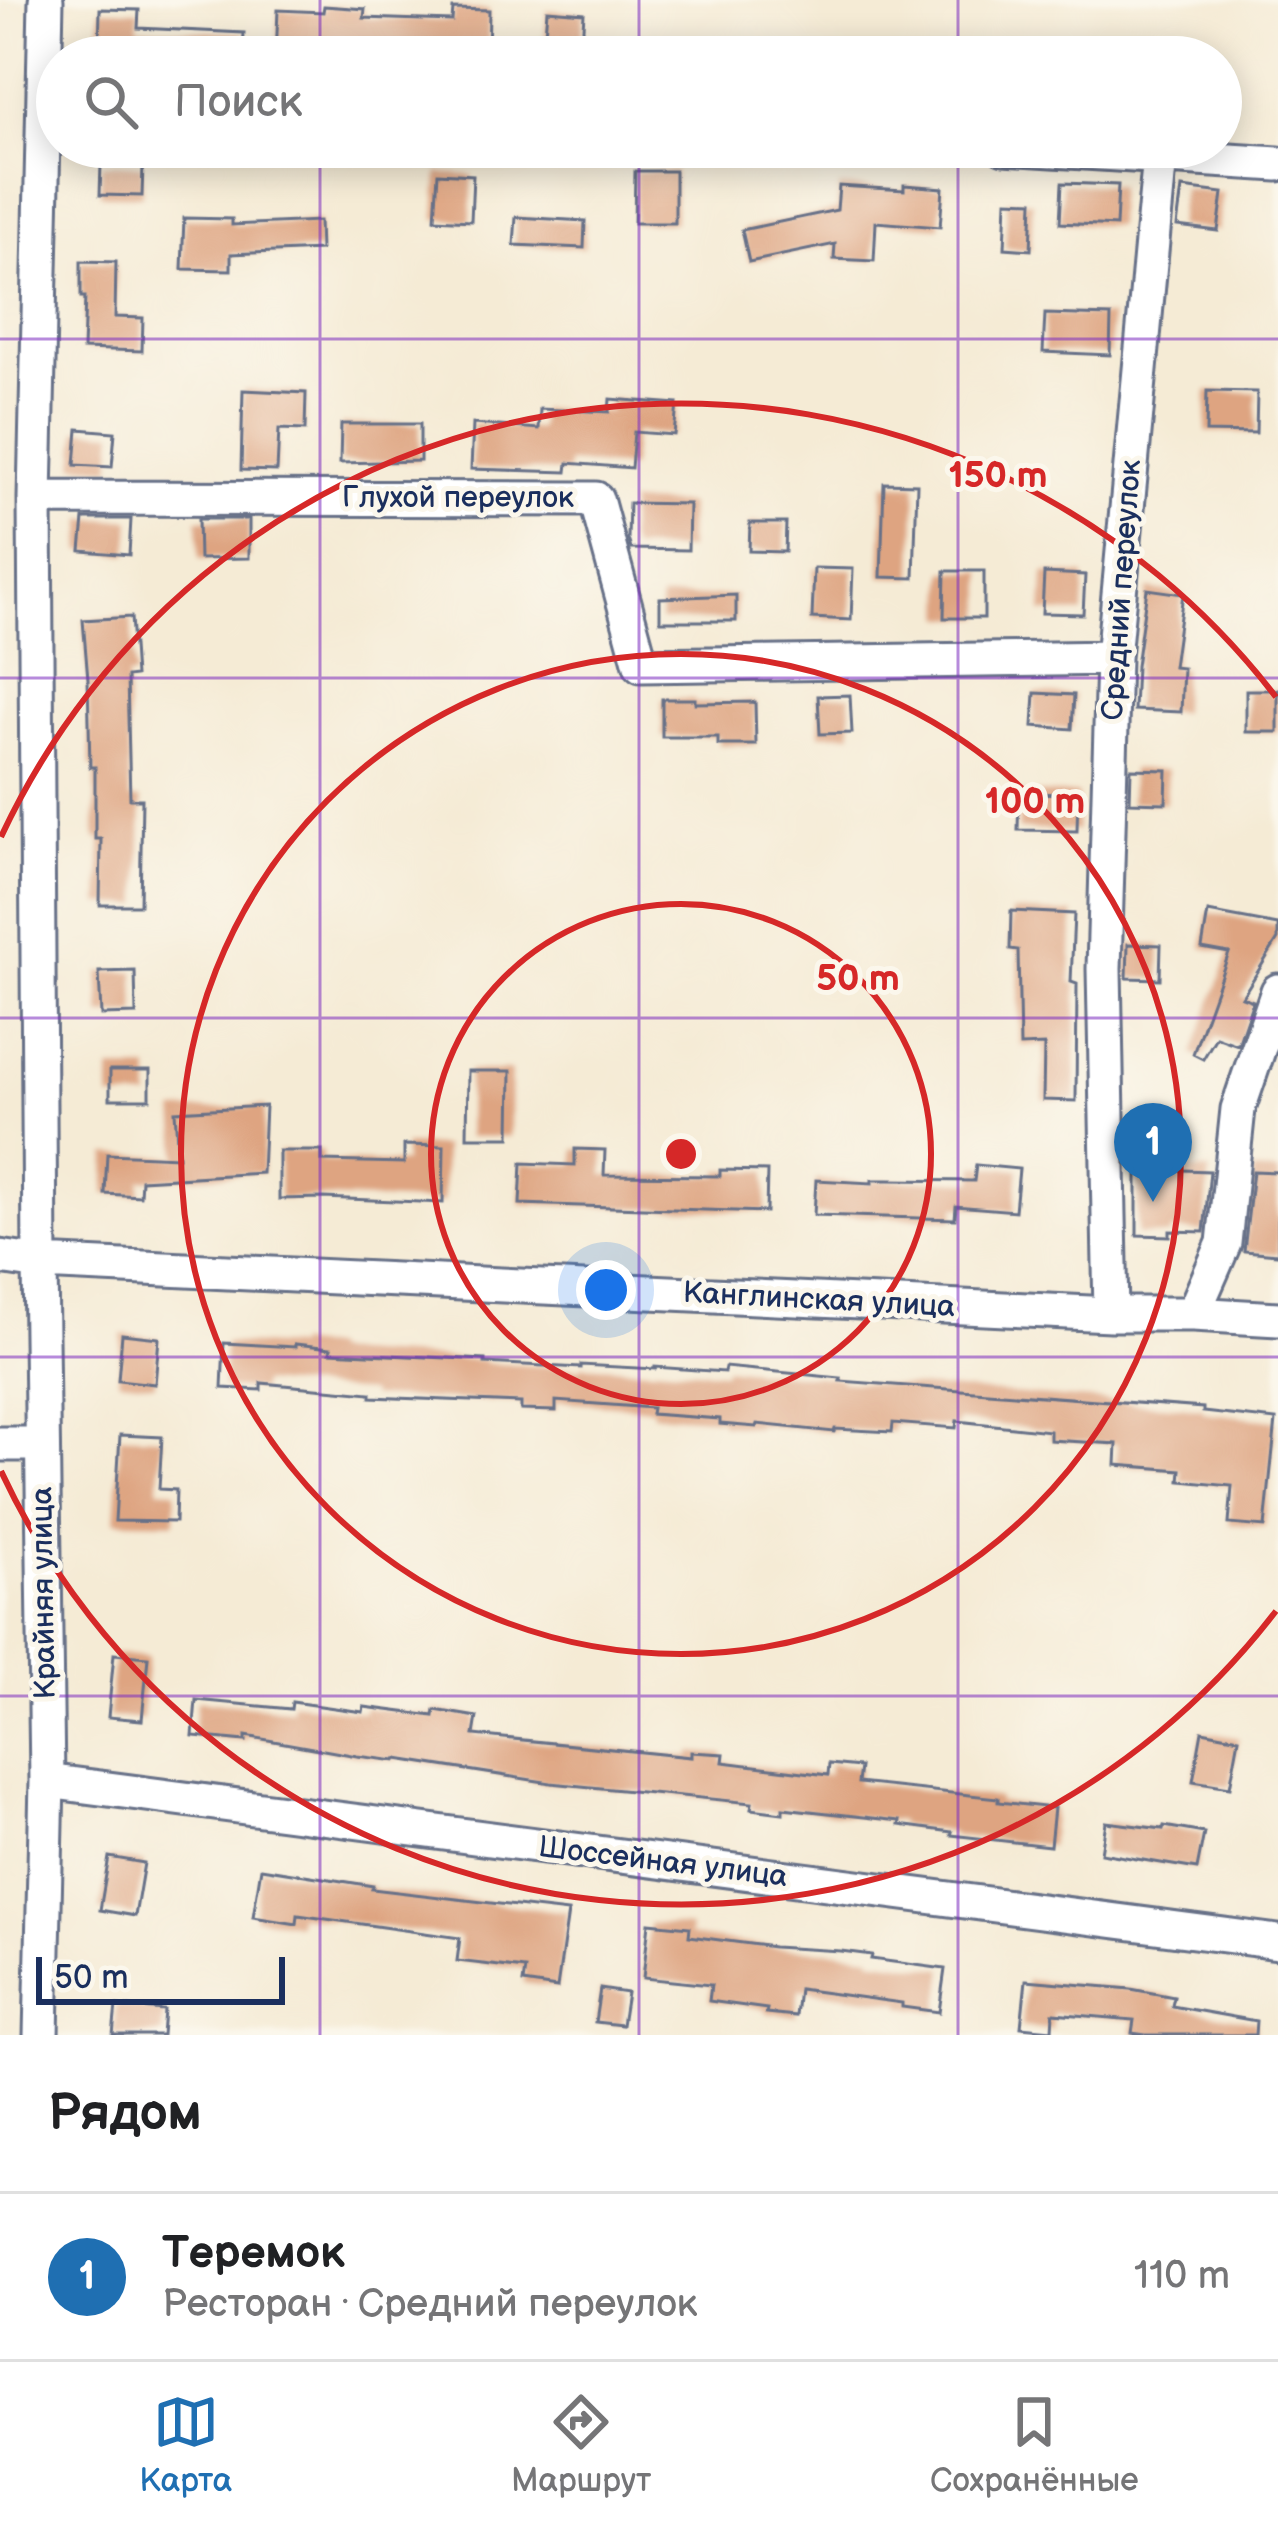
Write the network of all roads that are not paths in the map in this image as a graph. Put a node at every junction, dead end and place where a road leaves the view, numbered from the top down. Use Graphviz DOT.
graph roads {
  1 [pos="46,0"];
  2 [pos="48,36"];
  3 [pos="1242,162"];
  4 [pos="1278,164"];
  5 [pos="48,168"];
  6 [pos="1159,168"];
  7 [pos="35,498"];
  8 [pos="1113,658"];
  9 [pos="1278,992"];
  10 [pos="0,1257"];
  11 [pos="40,1263"];
  12 [pos="1111,1314"];
  13 [pos="1193,1314"];
  14 [pos="1278,1319"];
  15 [pos="0,1444"];
  16 [pos="42,1444"];
  17 [pos="47,1781"];
  18 [pos="1278,1942"];
  19 [pos="41,2035"];
  1 -- 2 [label="street, Крайняя улица"];
  3 -- 4 [label="street"];
  5 -- 7 [label="street, Крайняя улица"];
  6 -- 8 [label="street, Средний переулок"];
  7 -- 8 [label="street, Глухой переулок"];
  7 -- 11 [label="street, Крайняя улица"];
  8 -- 12 [label="street, Средний переулок"];
  9 -- 13 [label="street"];
  10 -- 11 [label="street, Канглинская улица"];
  11 -- 12 [label="street, Канглинская улица"];
  11 -- 16 [label="street, Крайняя улица"];
  12 -- 13 [label="street, Канглинская улица"];
  13 -- 14 [label="street, Канглинская улица"];
  15 -- 16 [label="street"];
  16 -- 17 [label="street, Крайняя улица"];
  17 -- 18 [label="street, Шоссейная улица"];
  17 -- 19 [label="street, Крайняя улица"];
}
